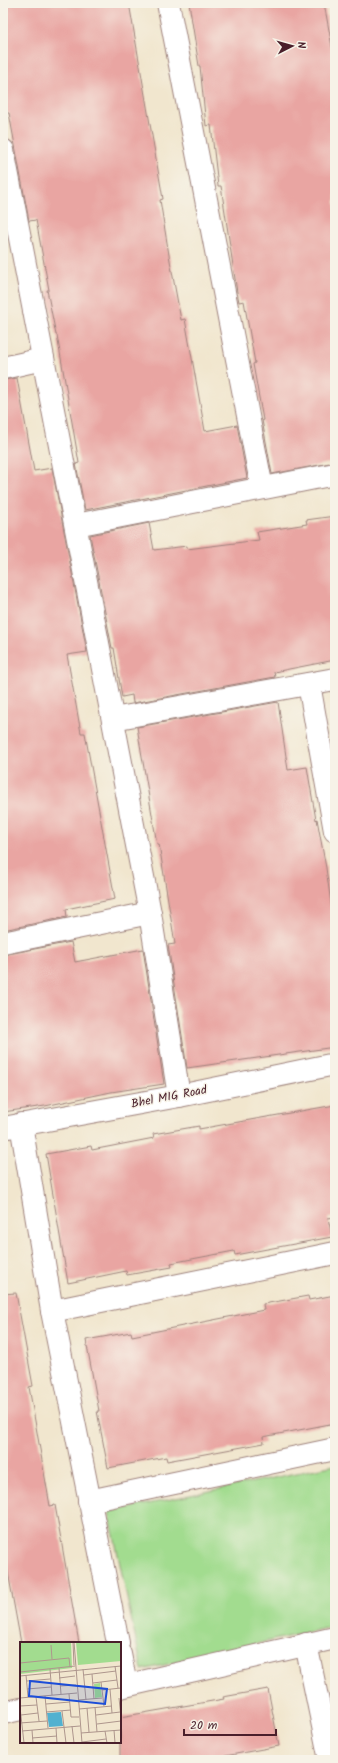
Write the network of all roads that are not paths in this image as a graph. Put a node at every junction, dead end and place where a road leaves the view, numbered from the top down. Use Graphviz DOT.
graph roads {
  1 [pos="168,3"];
  2 [pos="4,160"];
  3 [pos="43,359"];
  4 [pos="3,368"];
  5 [pos="335,474"];
  6 [pos="262,488"];
  7 [pos="76,525"];
  8 [pos="335,679"];
  9 [pos="309,684"];
  10 [pos="113,720"];
  11 [pos="335,832"];
  12 [pos="150,913"];
  13 [pos="3,943"];
  14 [pos="335,1064"];
  15 [pos="179,1096"];
  16 [pos="12,1126"];
  17 [pos="335,1253"];
  18 [pos="52,1311"];
  19 [pos="335,1449"];
  20 [pos="89,1501"];
  21 [pos="335,1638"];
  22 [pos="118,1642"];
  23 [pos="306,1644"];
  24 [pos="121,1665"];
  25 [pos="123,1686"];
  26 [pos="20,1709"];
  27 [pos="3,1713"];
  28 [pos="330,1760"];
  1 -- 6 [label="street"];
  2 -- 3 [label="street"];
  3 -- 4 [label="street"];
  3 -- 7 [label="street"];
  5 -- 6 [label="street"];
  6 -- 7 [label="street"];
  7 -- 10 [label="street"];
  8 -- 9 [label="street"];
  9 -- 10 [label="street"];
  9 -- 11 [label="street"];
  10 -- 12 [label="street"];
  12 -- 13 [label="street"];
  12 -- 15 [label="street"];
  14 -- 15 [label="street, Bhel MIG Road"];
  15 -- 16 [label="street, Bhel MIG Road"];
  16 -- 18 [label="street"];
  17 -- 18 [label="street"];
  18 -- 20 [label="street"];
  19 -- 20 [label="street"];
  20 -- 22 [label="street"];
  21 -- 23 [label="street"];
  23 -- 25 [label="street"];
  23 -- 28 [label="street"];
  24 -- 25 [label="street"];
  26 -- 27 [label="street"];
}
